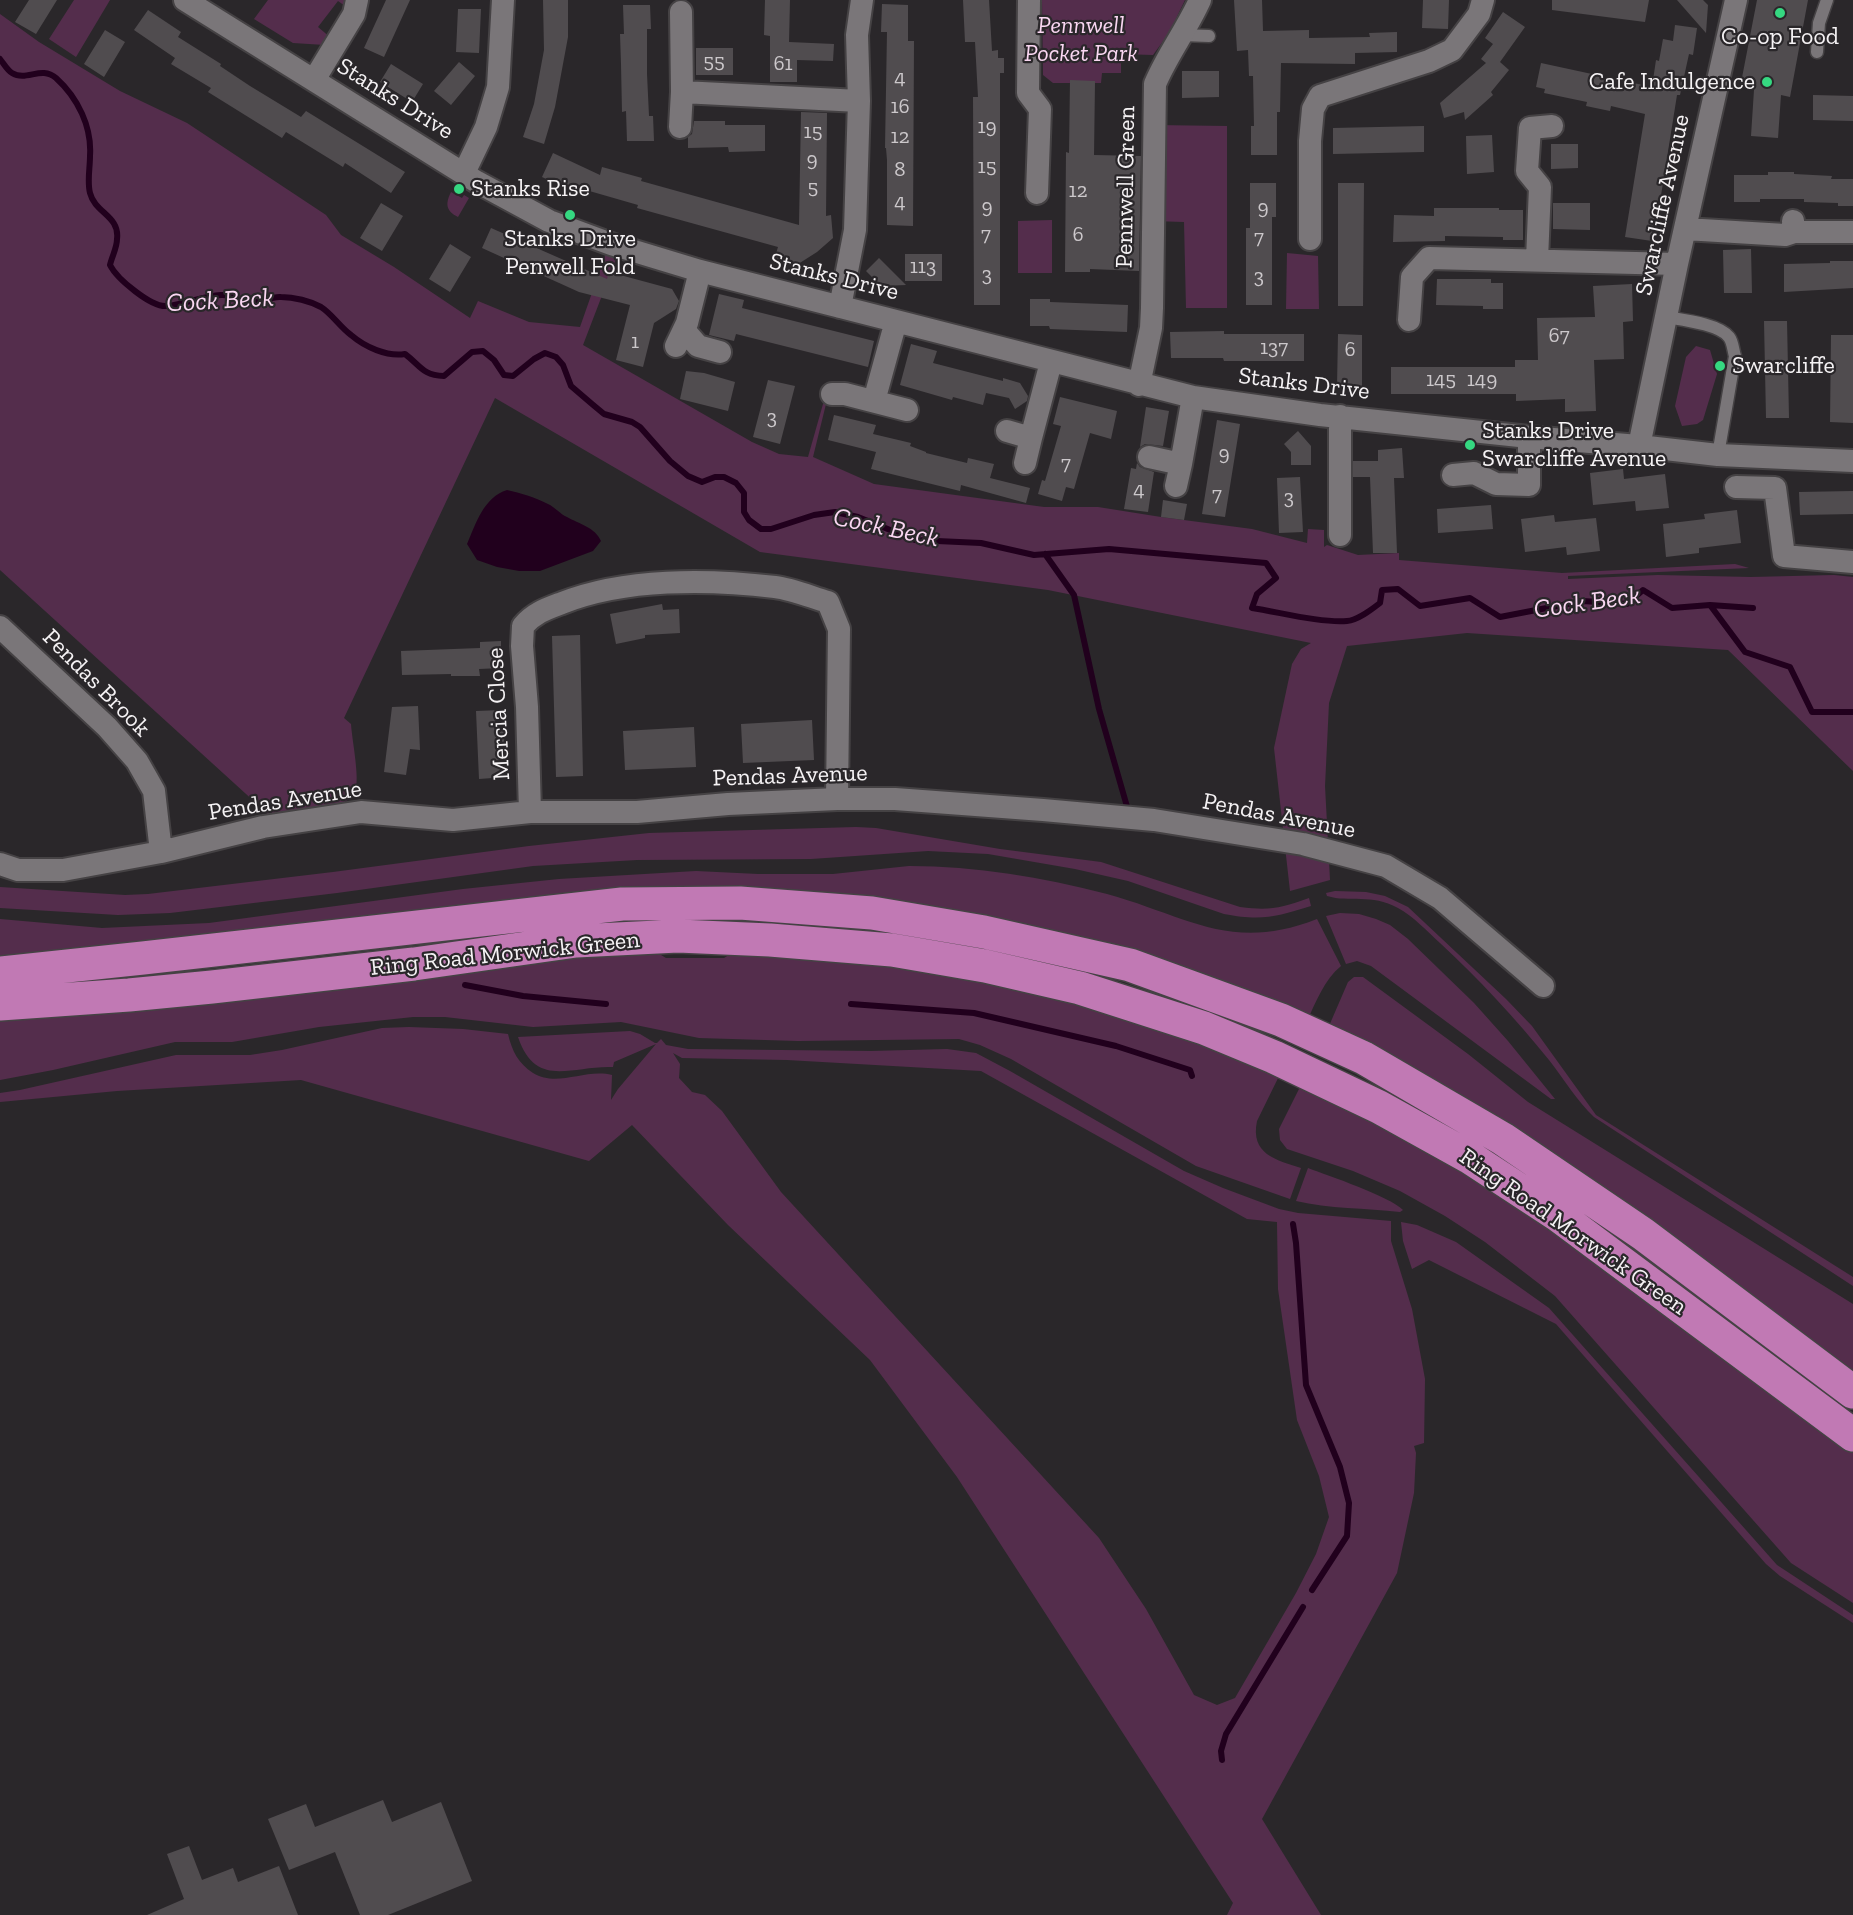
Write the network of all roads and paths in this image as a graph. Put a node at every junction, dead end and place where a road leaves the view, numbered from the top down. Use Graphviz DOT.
graph roads {
  1 [pos="185,0"];
  2 [pos="357,0"];
  3 [pos="503,0"];
  4 [pos="862,0"];
  5 [pos="1029,0"];
  6 [pos="1200,0"];
  7 [pos="1483,0"];
  8 [pos="1736,0"];
  9 [pos="1827,0"];
  10 [pos="681,12"];
  11 [pos="1182,35"];
  12 [pos="1209,36"];
  13 [pos="1817,52"];
  14 [pos="314,80"];
  15 [pos="682,92"];
  16 [pos="859,101"];
  17 [pos="1552,126"];
  18 [pos="680,127"];
  19 [pos="464,173"];
  20 [pos="1037,193"];
  21 [pos="1685,229"];
  22 [pos="1853,232"];
  23 [pos="1308,243"];
  24 [pos="1537,260"];
  25 [pos="1677,264"];
  26 [pos="700,271"];
  27 [pos="840,306"];
  28 [pos="1666,317"];
  29 [pos="1409,320"];
  30 [pos="896,321"];
  31 [pos="720,352"];
  32 [pos="1051,362"];
  33 [pos="1139,385"];
  34 [pos="832,394"];
  35 [pos="1193,397"];
  36 [pos="874,401"];
  37 [pos="907,410"];
  38 [pos="1340,416"];
  39 [pos="1007,431"];
  40 [pos="1529,437"];
  41 [pos="1031,438"];
  42 [pos="1639,446"];
  43 [pos="1718,455"];
  44 [pos="1149,457"];
  45 [pos="1853,461"];
  46 [pos="1025,463"];
  47 [pos="1181,464"];
  48 [pos="1453,475"];
  49 [pos="1176,486"];
  50 [pos="1736,487"];
  51 [pos="1340,535"];
  52 [pos="1853,562"];
  53 [pos="0,627"];
  54 [pos="837,799"];
  55 [pos="530,812"];
  56 [pos="161,852"];
  57 [pos="0,864"];
  58 [pos="0,973"];
  59 [pos="1543,986"];
  60 [pos="0,1004"];
  61 [pos="1853,1392"];
  62 [pos="1853,1435"];
  1 -- 14 [label="street, Stanks Drive"];
  2 -- 14 [label="street"];
  3 -- 19 [label="street"];
  4 -- 16 [label="street"];
  5 -- 20 [label="street"];
  6 -- 11 [label="street, Pennwell Green"];
  7 -- 23 [label="street"];
  8 -- 21 [label="street, Swarcliffe Avenue"];
  9 -- 13 [label="lane"];
  10 -- 15 [label="street"];
  11 -- 12 [label="lane"];
  11 -- 33 [label="street, Pennwell Green"];
  14 -- 19 [label="street, Stanks Drive"];
  15 -- 16 [label="street"];
  15 -- 18 [label="street"];
  16 -- 27 [label="street"];
  17 -- 24 [label="street"];
  19 -- 26 [label="street, Stanks Drive"];
  21 -- 22 [label="street"];
  21 -- 25 [label="street, Swarcliffe Avenue"];
  24 -- 25 [label="street"];
  24 -- 29 [label="street"];
  25 -- 28 [label="street, Swarcliffe Avenue"];
  26 -- 27 [label="street, Stanks Drive"];
  26 -- 31 [label="street"];
  27 -- 30 [label="street, Stanks Drive"];
  28 -- 42 [label="street, Swarcliffe Avenue"];
  28 -- 43 [label="lane, Swarcliffe Avenue"];
  30 -- 32 [label="street, Stanks Drive"];
  30 -- 36 [label="street"];
  32 -- 33 [label="street, Stanks Drive"];
  32 -- 41 [label="street"];
  33 -- 35 [label="street, Stanks Drive"];
  34 -- 36 [label="street"];
  35 -- 38 [label="street, Stanks Drive"];
  35 -- 47 [label="street"];
  36 -- 37 [label="street"];
  38 -- 40 [label="street, Stanks Drive"];
  38 -- 51 [label="street"];
  39 -- 41 [label="street"];
  40 -- 42 [label="street, Stanks Drive"];
  40 -- 48 [label="street"];
  41 -- 46 [label="street"];
  42 -- 43 [label="street, Stanks Drive"];
  43 -- 45 [label="street, Stanks Drive"];
  44 -- 47 [label="street"];
  47 -- 49 [label="street"];
  50 -- 52 [label="street"];
  53 -- 56 [label="street, Pendas Brook"];
  54 -- 55 [label="street, Pendas Avenue"];
  54 -- 55 [label="street, Mercia Close"];
  54 -- 59 [label="street, Pendas Avenue"];
  55 -- 56 [label="street, Pendas Avenue"];
  56 -- 57 [label="street, Pendas Avenue"];
  58 -- 61 [label="highway, Ring Road Morwick Green"];
  60 -- 62 [label="highway, Ring Road Morwick Green"];
}
